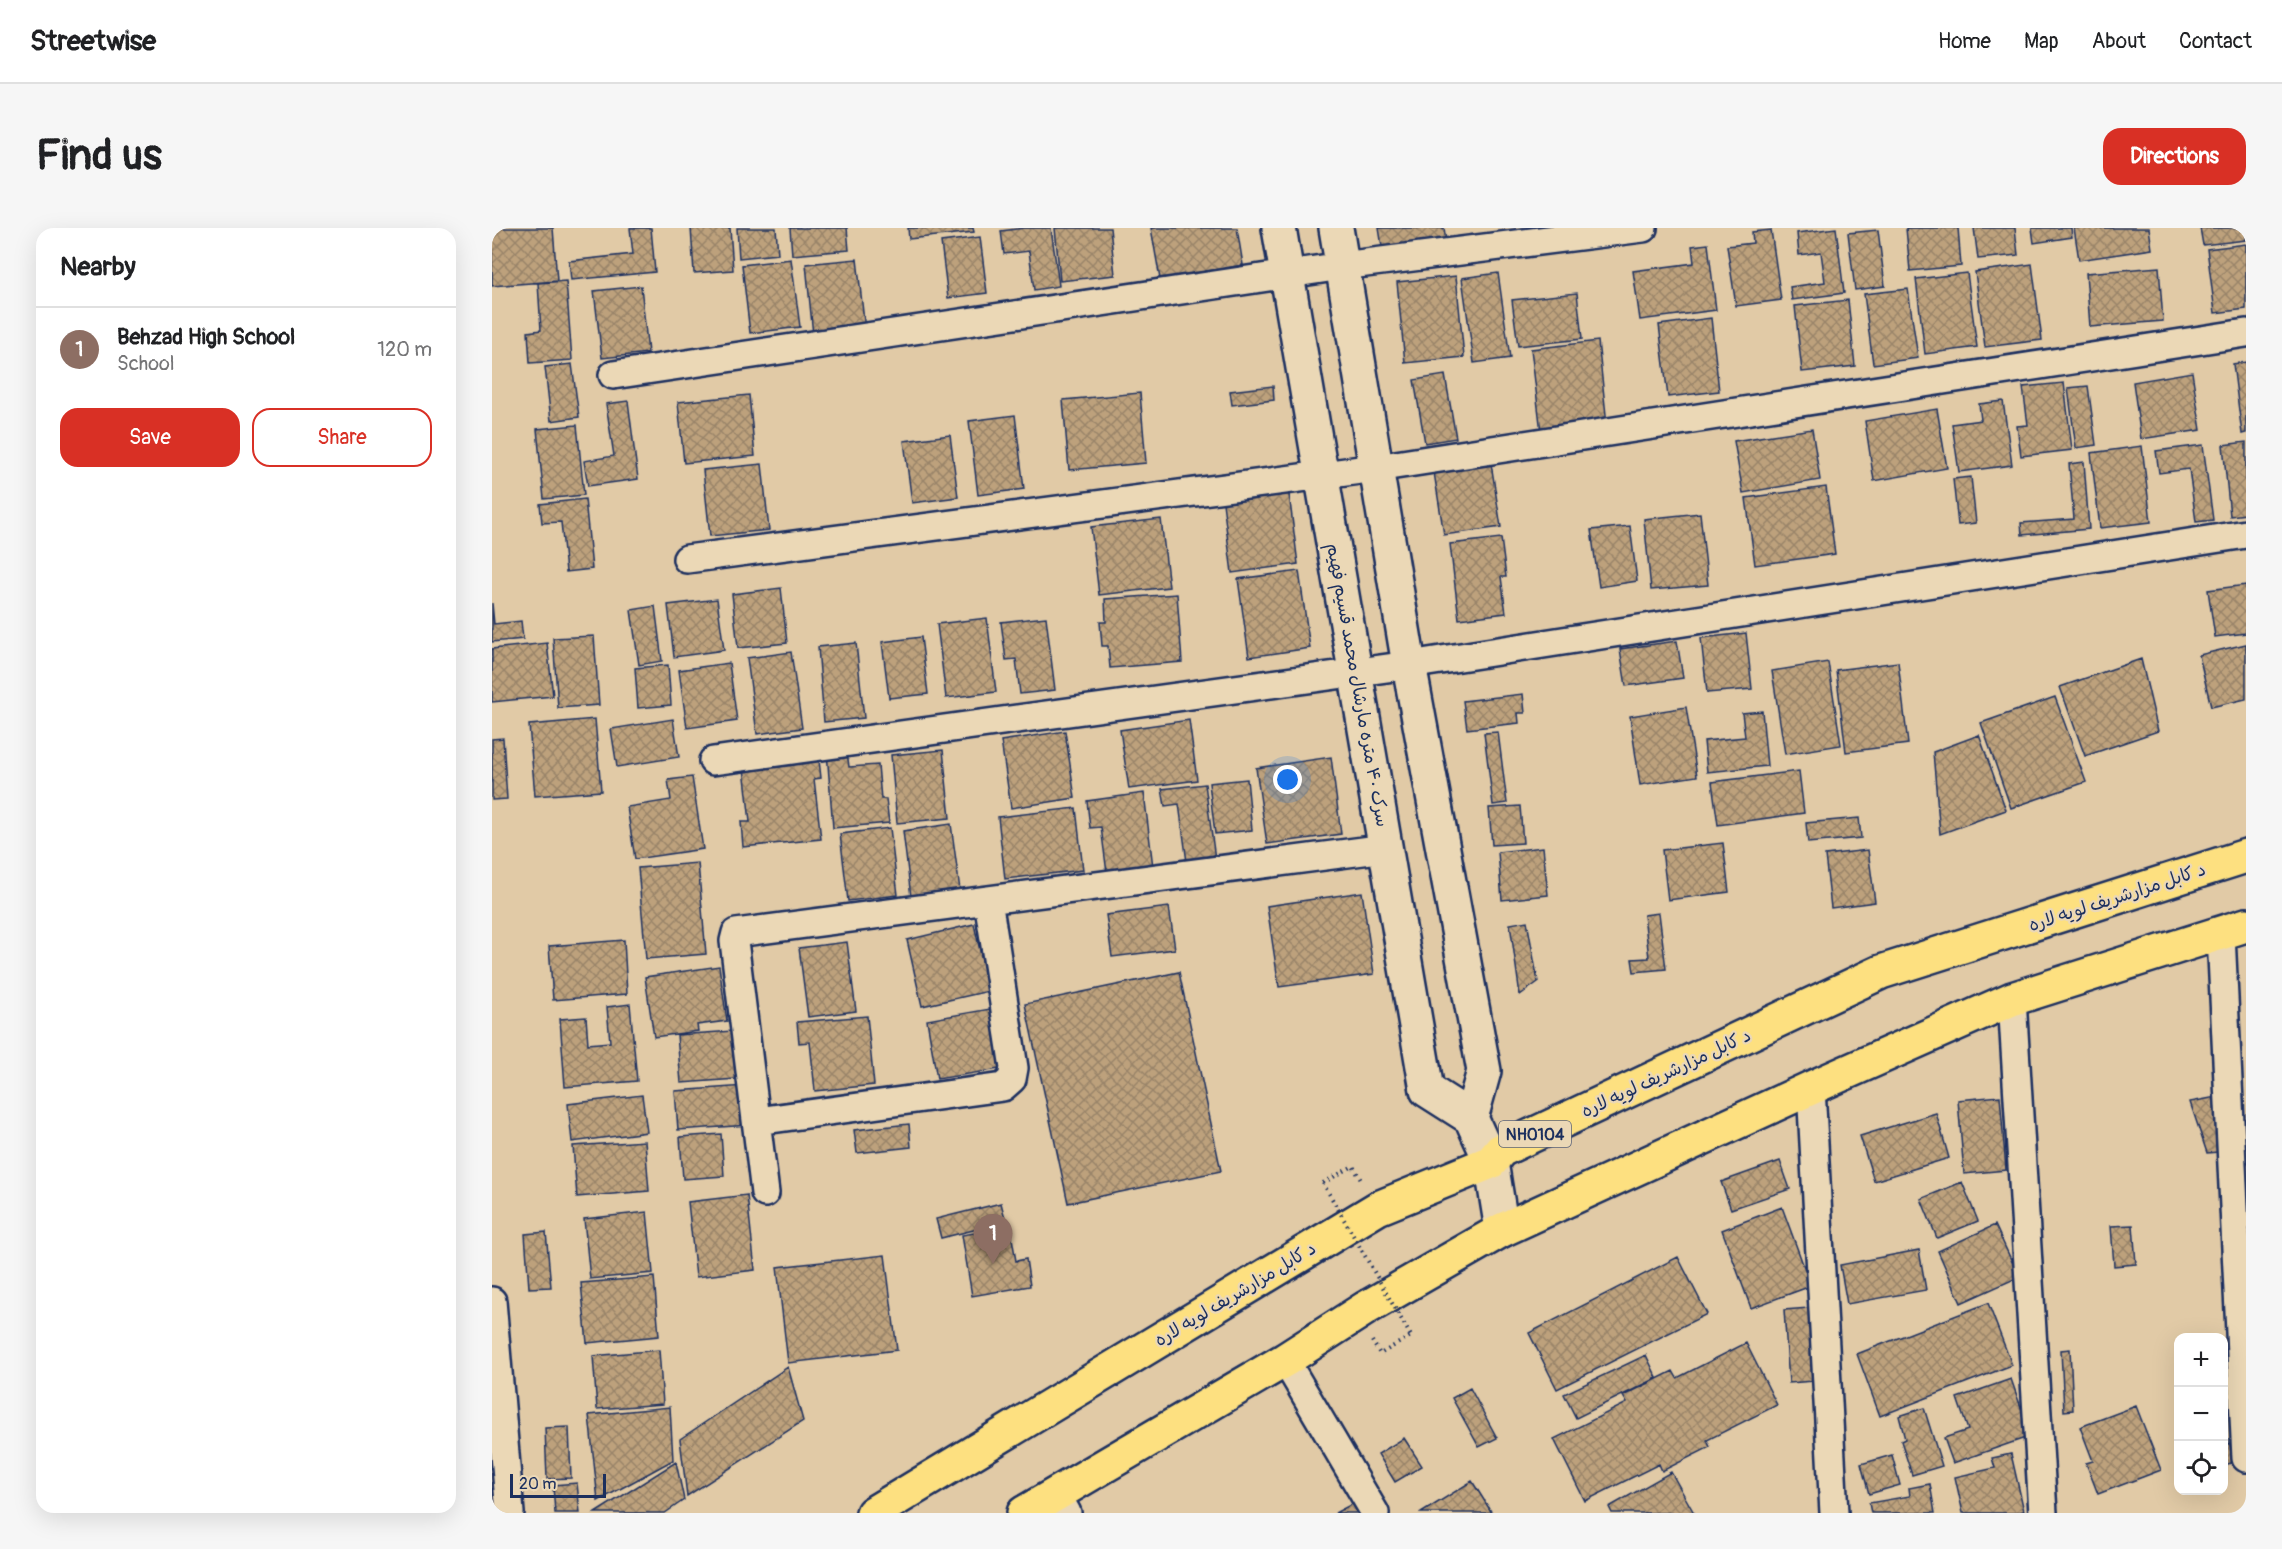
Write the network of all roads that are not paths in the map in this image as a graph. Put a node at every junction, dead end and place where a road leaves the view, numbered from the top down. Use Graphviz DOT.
graph roads {
  1 [pos="1279,228"];
  2 [pos="1336,228"];
  3 [pos="1643,228"];
  4 [pos="1342,266"];
  5 [pos="1287,274"];
  6 [pos="2246,333"];
  7 [pos="613,375"];
  8 [pos="1376,468"];
  9 [pos="1322,476"];
  10 [pos="2246,534"];
  11 [pos="687,559"];
  12 [pos="1409,665"];
  13 [pos="1356,673"];
  14 [pos="713,761"];
  15 [pos="1386,848"];
  16 [pos="2246,856"];
  17 [pos="988,900"];
  18 [pos="2234,930"];
  19 [pos="2012,999"];
  20 [pos="1811,1088"];
  21 [pos="1471,1118"];
  22 [pos="757,1121"];
  23 [pos="1491,1162"];
  24 [pos="765,1193"];
  25 [pos="1502,1230"];
  26 [pos="492,1301"];
  27 [pos="1285,1360"];
  28 [pos="2246,1458"];
  29 [pos="1062,1503"];
  30 [pos="510,1513"];
  31 [pos="873,1513"];
  32 [pos="1024,1513"];
  33 [pos="1375,1513"];
  34 [pos="1834,1513"];
  35 [pos="2043,1513"];
  1 -- 5 [label="street, سرک ۴۰ متره مارشال محمد قسیم فهیم"];
  2 -- 4 [label="street"];
  3 -- 4 [label="street"];
  4 -- 5 [label="street"];
  4 -- 8 [label="street"];
  5 -- 7 [label="street"];
  5 -- 9 [label="street, سرک ۴۰ متره مارشال محمد قسیم فهیم"];
  6 -- 8 [label="street"];
  8 -- 9 [label="street"];
  8 -- 12 [label="street"];
  9 -- 11 [label="street"];
  9 -- 13 [label="street, سرک ۴۰ متره مارشال محمد قسیم فهیم"];
  10 -- 12 [label="street"];
  12 -- 13 [label="street"];
  12 -- 21 [label="street"];
  13 -- 14 [label="street"];
  13 -- 15 [label="street, سرک ۴۰ متره مارشال محمد قسیم فهیم"];
  15 -- 17 [label="street"];
  15 -- 21 [label="street, سرک ۴۰ متره مارشال محمد قسیم فهیم"];
  16 -- 23 [label="highway, د کابل مزارشریف لویه لاره / NH0104"];
  17 -- 22 [label="street"];
  17 -- 22 [label="street"];
  18 -- 19 [label="highway"];
  18 -- 28 [label="street"];
  19 -- 20 [label="highway"];
  19 -- 35 [label="street"];
  20 -- 25 [label="highway"];
  20 -- 34 [label="street"];
  21 -- 23 [label="street"];
  22 -- 24 [label="street"];
  23 -- 25 [label="street"];
  23 -- 31 [label="highway, د کابل مزارشریف لویه لاره / NH0104"];
  25 -- 27 [label="highway"];
  26 -- 30 [label="street"];
  27 -- 29 [label="highway"];
  27 -- 33 [label="street"];
  29 -- 32 [label="highway"];
}
